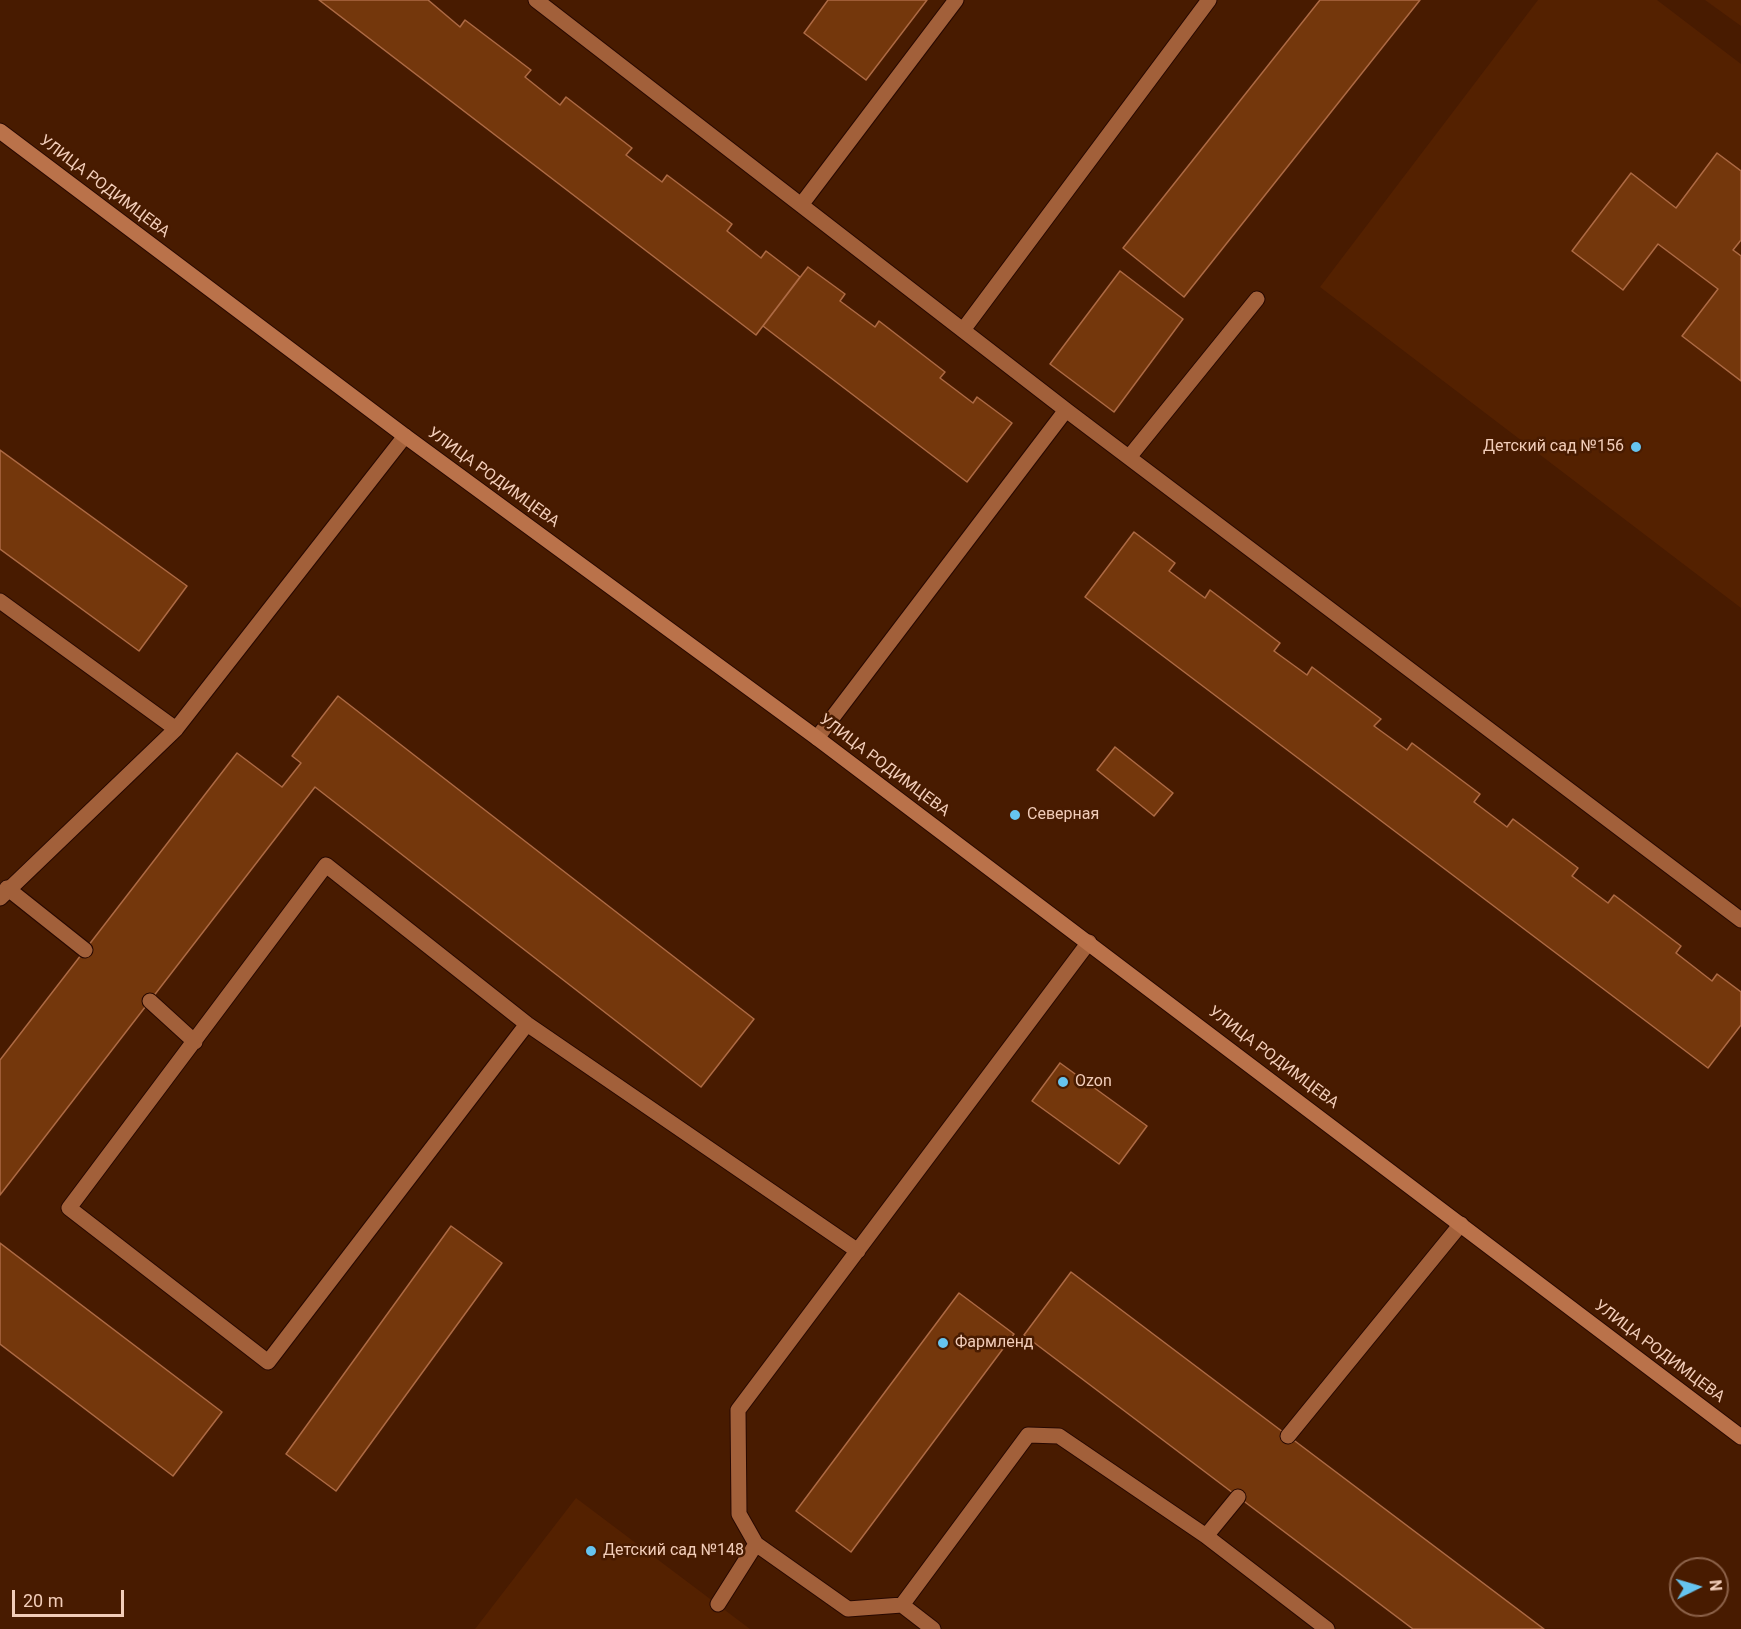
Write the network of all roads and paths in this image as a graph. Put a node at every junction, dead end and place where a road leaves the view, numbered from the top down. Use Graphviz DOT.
graph roads {
  1 [pos="536,0"];
  2 [pos="956,0"];
  3 [pos="1209,0"];
  4 [pos="0,131"];
  5 [pos="801,205"];
  6 [pos="1257,299"];
  7 [pos="963,330"];
  8 [pos="1066,410"];
  9 [pos="405,436"];
  10 [pos="1130,456"];
  11 [pos="0,601"];
  12 [pos="176,729"];
  13 [pos="817,738"];
  14 [pos="4,893"];
  15 [pos="1741,920"];
  16 [pos="1089,942"];
  17 [pos="85,950"];
  18 [pos="150,1001"];
  19 [pos="527,1024"];
  20 [pos="195,1042"];
  21 [pos="1461,1224"];
  22 [pos="858,1251"];
  23 [pos="1288,1436"];
  24 [pos="1741,1437"];
  25 [pos="1238,1497"];
  26 [pos="1206,1536"];
  27 [pos="756,1544"];
  28 [pos="718,1604"];
  29 [pos="902,1605"];
  30 [pos="933,1629"];
  31 [pos="1327,1629"];
  1 -- 5 [label="lane"];
  2 -- 5 [label="lane"];
  3 -- 7 [label="lane"];
  4 -- 9 [label="main road, УЛИЦА РОДИМЦЕВА"];
  5 -- 7 [label="lane"];
  6 -- 10 [label="lane"];
  7 -- 8 [label="lane"];
  8 -- 10 [label="lane"];
  8 -- 13 [label="lane"];
  9 -- 12 [label="lane"];
  9 -- 13 [label="main road, УЛИЦА РОДИМЦЕВА"];
  10 -- 15 [label="lane"];
  11 -- 12 [label="lane"];
  12 -- 14 [label="lane"];
  13 -- 16 [label="main road, УЛИЦА РОДИМЦЕВА"];
  14 -- 17 [label="lane"];
  16 -- 21 [label="main road, УЛИЦА РОДИМЦЕВА"];
  16 -- 22 [label="lane"];
  18 -- 20 [label="lane"];
  19 -- 20 [label="lane"];
  19 -- 20 [label="lane"];
  19 -- 22 [label="lane"];
  21 -- 23 [label="lane"];
  21 -- 24 [label="main road, УЛИЦА РОДИМЦЕВА"];
  22 -- 27 [label="lane"];
  25 -- 26 [label="lane"];
  26 -- 29 [label="lane"];
  26 -- 31 [label="lane"];
  27 -- 28 [label="lane"];
  27 -- 29 [label="lane"];
  29 -- 30 [label="lane"];
}
